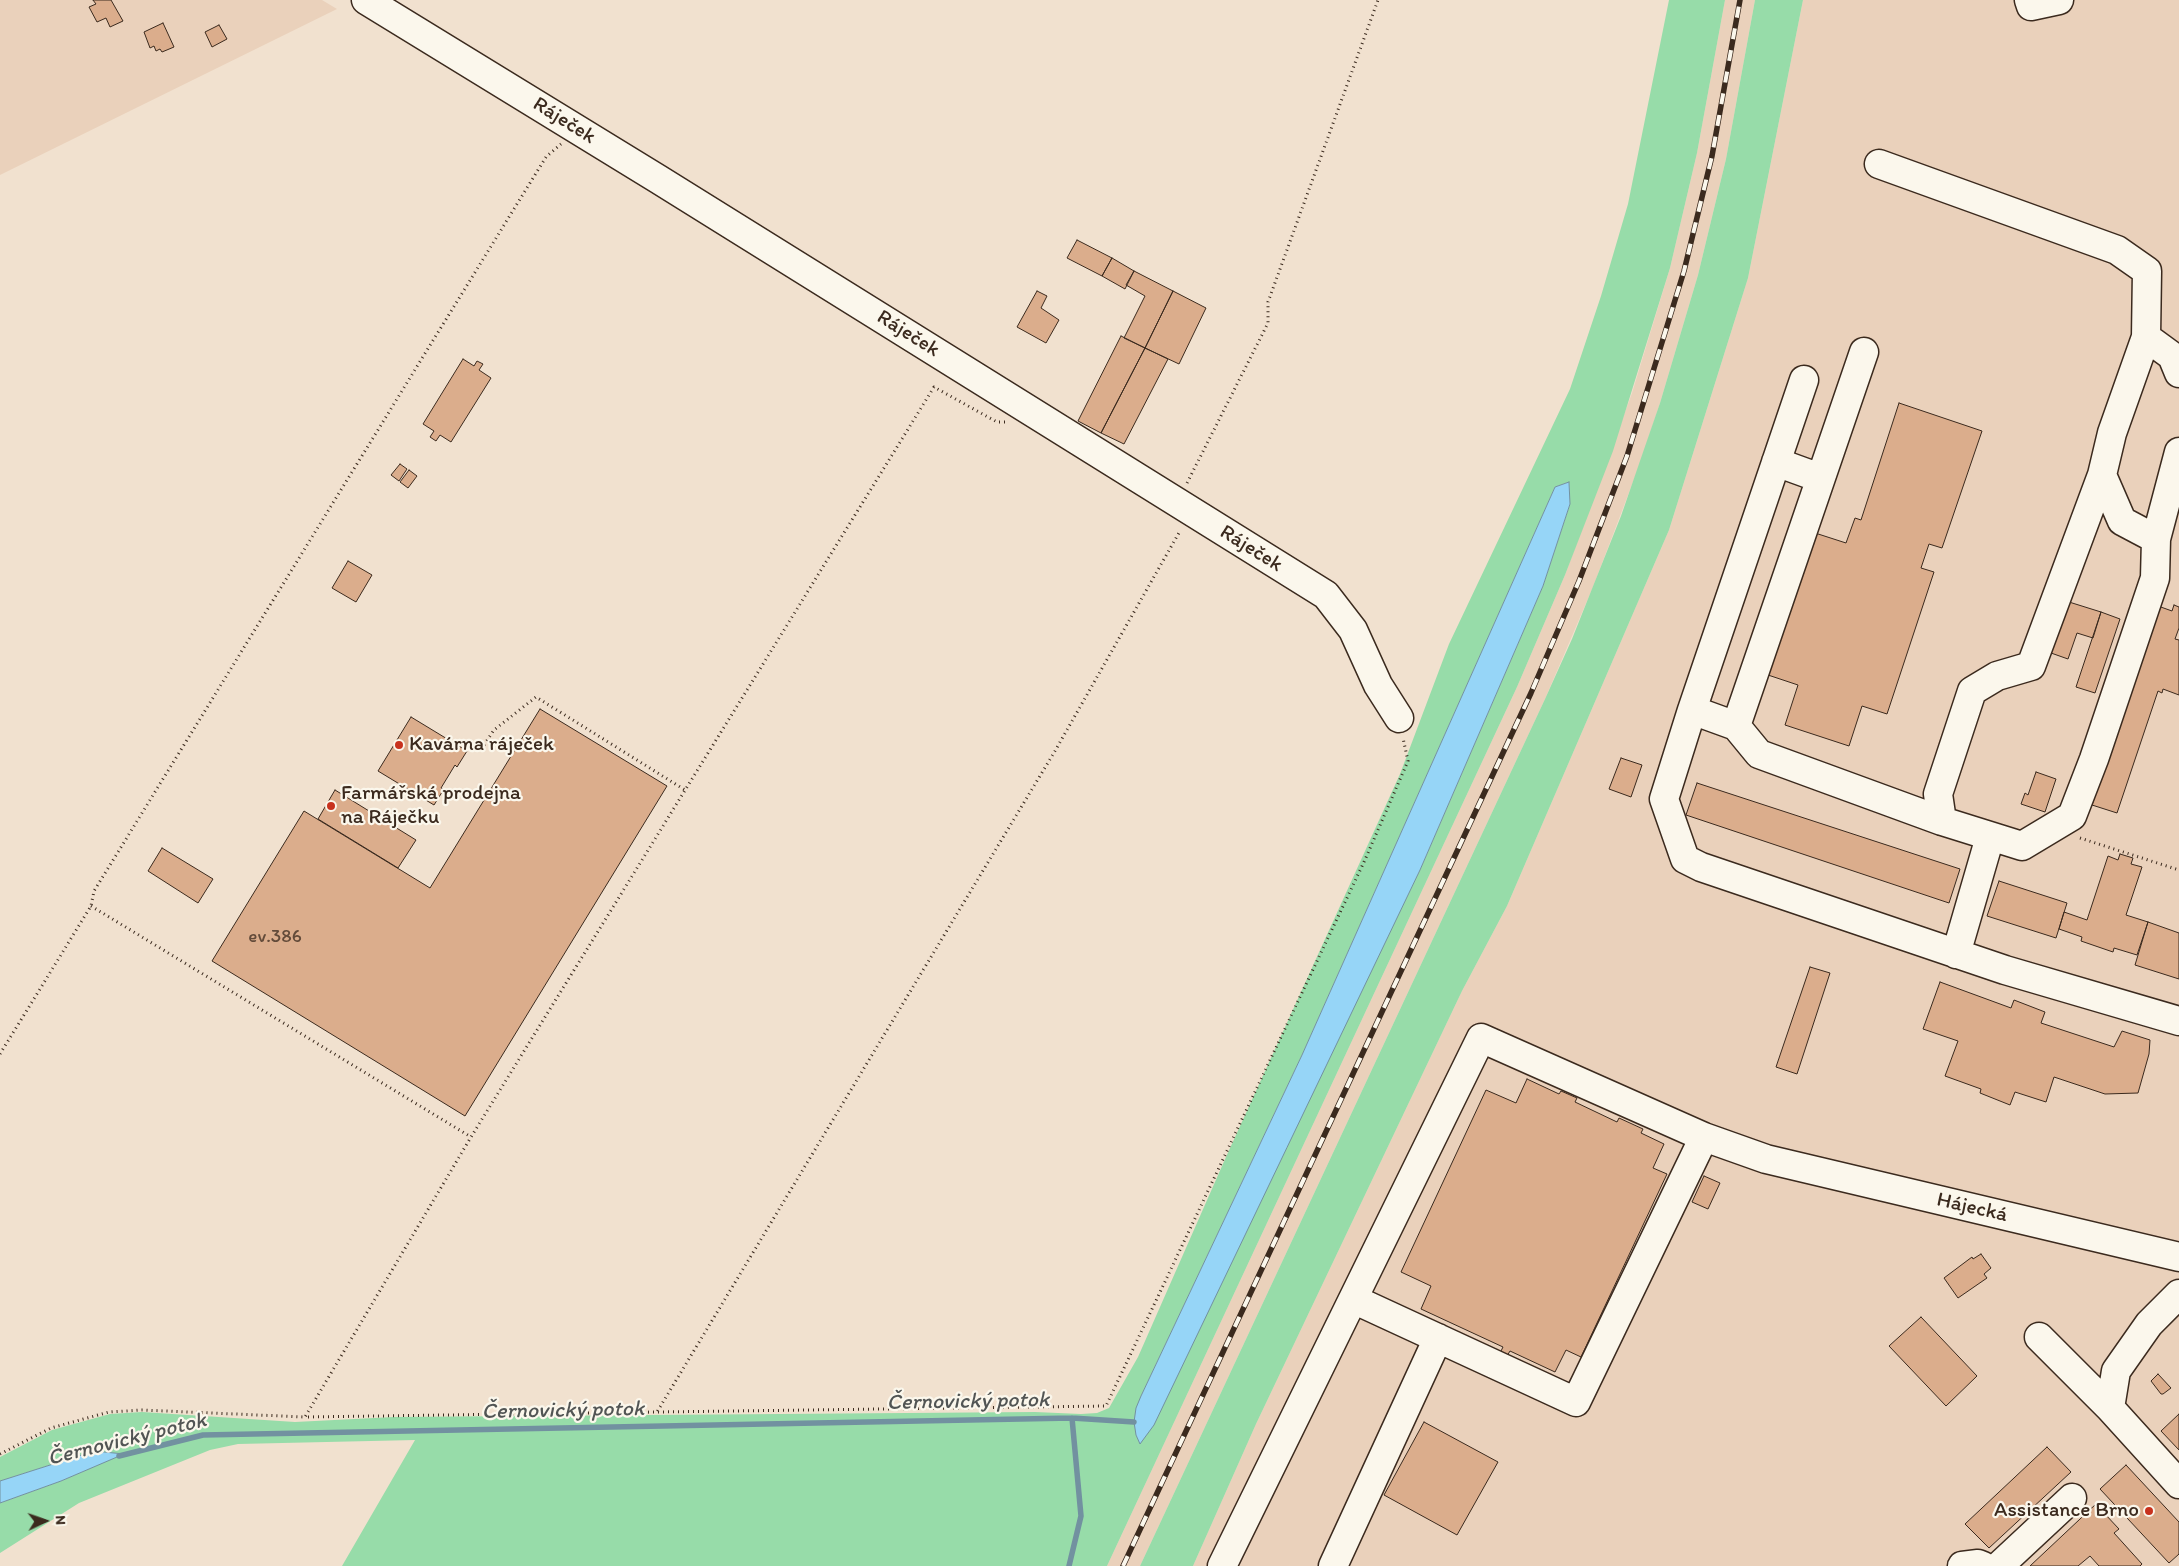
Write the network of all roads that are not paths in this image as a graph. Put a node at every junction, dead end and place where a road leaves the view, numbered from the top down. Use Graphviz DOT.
graph roads {
  1 [pos="366,0"];
  2 [pos="2029,0"];
  3 [pos="2059,0"];
  4 [pos="1879,164"];
  5 [pos="2146,337"];
  6 [pos="1864,352"];
  7 [pos="2179,373"];
  8 [pos="1804,380"];
  9 [pos="2179,452"];
  10 [pos="1776,462"];
  11 [pos="2102,475"];
  12 [pos="1820,478"];
  13 [pos="2156,540"];
  14 [pos="1692,710"];
  15 [pos="1399,718"];
  16 [pos="1736,726"];
  17 [pos="1942,821"];
  18 [pos="1990,837"];
  19 [pos="1956,954"];
  20 [pos="2179,1021"];
  21 [pos="1704,1137"];
  22 [pos="2179,1257"];
  23 [pos="2179,1294"];
  24 [pos="1352,1299"];
  25 [pos="2039,1336"];
  26 [pos="1438,1338"];
  27 [pos="2110,1408"];
  28 [pos="2179,1484"];
  29 [pos="2072,1498"];
  30 [pos="1222,1566"];
  31 [pos="1333,1566"];
  32 [pos="1962,1566"];
  33 [pos="1983,1566"];
  34 [pos="2000,1566"];
  1 -- 15 [label="street, Ráječek"];
  2 -- 3 [label="street"];
  4 -- 5 [label="street"];
  5 -- 7 [label="street"];
  5 -- 11 [label="street"];
  6 -- 12 [label="street"];
  8 -- 10 [label="street"];
  9 -- 13 [label="street"];
  10 -- 12 [label="street"];
  10 -- 14 [label="street"];
  11 -- 13 [label="street"];
  11 -- 17 [label="street"];
  12 -- 16 [label="street"];
  13 -- 18 [label="street"];
  14 -- 16 [label="street"];
  14 -- 19 [label="street"];
  16 -- 17 [label="street"];
  17 -- 18 [label="street"];
  18 -- 19 [label="street"];
  19 -- 20 [label="street"];
  21 -- 22 [label="street, Hájecká"];
  21 -- 24 [label="street, Hájecká"];
  21 -- 26 [label="street"];
  23 -- 27 [label="street"];
  24 -- 26 [label="street"];
  24 -- 30 [label="street"];
  25 -- 27 [label="street"];
  26 -- 31 [label="street"];
  27 -- 28 [label="street"];
  29 -- 34 [label="street"];
  32 -- 33 [label="street"];
}
